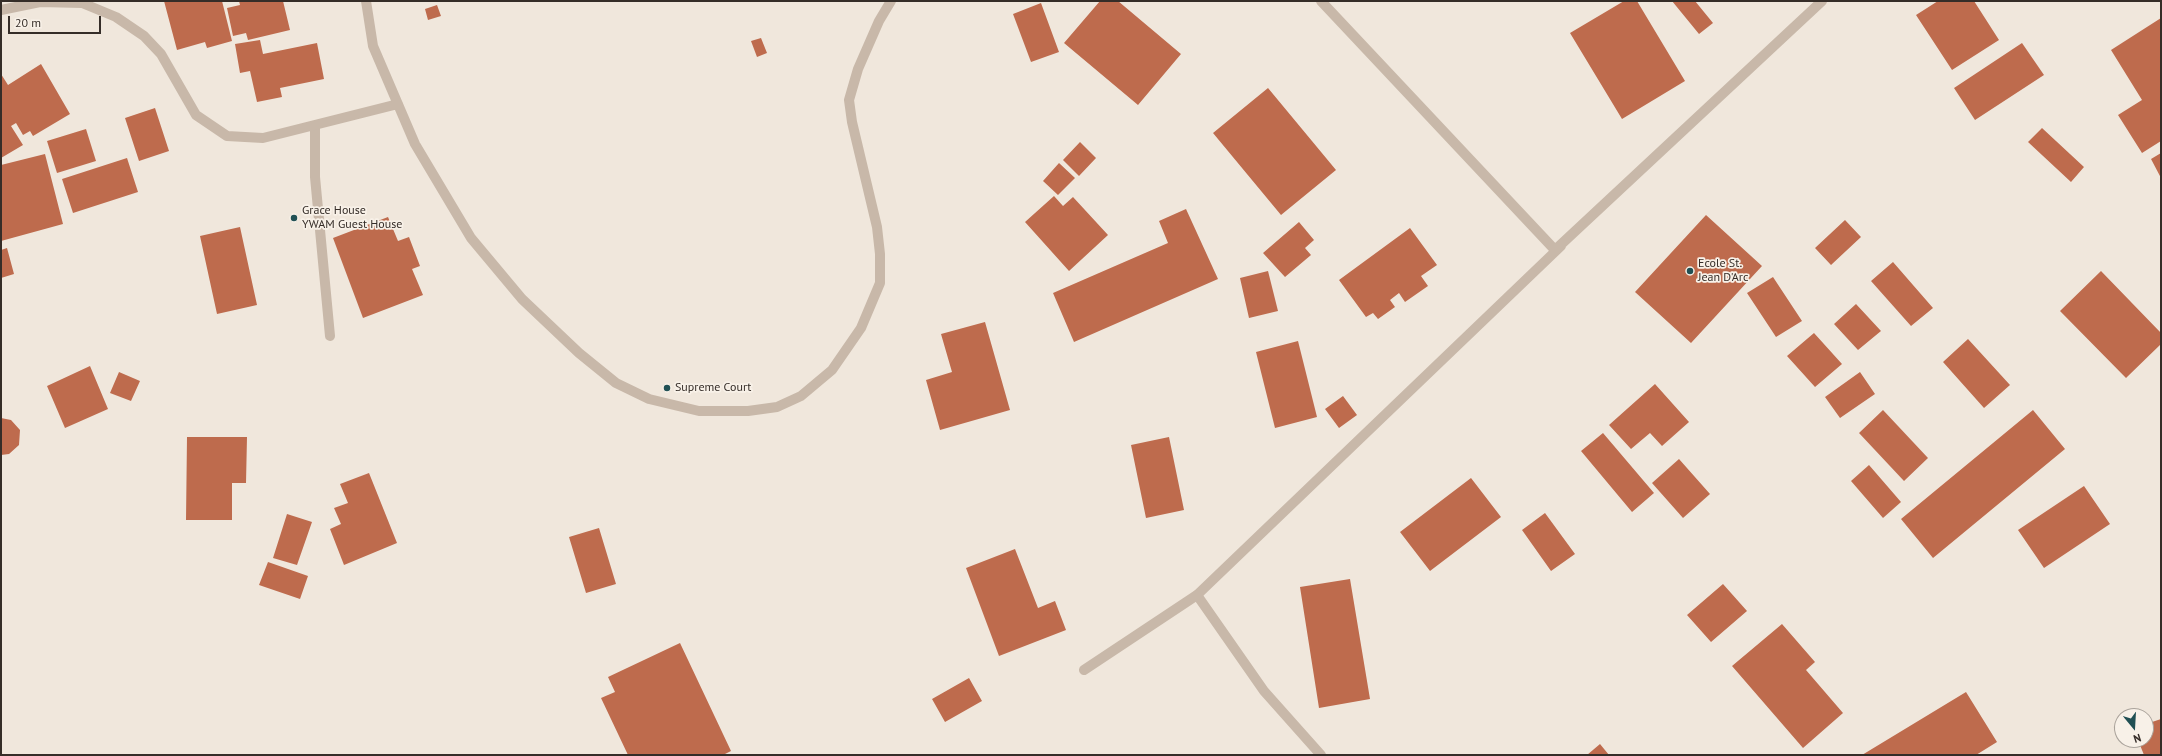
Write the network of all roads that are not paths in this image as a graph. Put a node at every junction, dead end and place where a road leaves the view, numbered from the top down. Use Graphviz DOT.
graph roads {
  1 [pos="366,1"];
  2 [pos="891,1"];
  3 [pos="1321,1"];
  4 [pos="1822,1"];
  5 [pos="1,10"];
  6 [pos="398,104"];
  7 [pos="315,126"];
  8 [pos="1569,237"];
  9 [pos="330,336"];
  10 [pos="1197,595"];
  11 [pos="1084,670"];
  12 [pos="1321,755"];
  1 -- 6 [label="street"];
  2 -- 6 [label="street"];
  3 -- 8 [label="street"];
  4 -- 8 [label="street"];
  5 -- 7 [label="street"];
  6 -- 7 [label="street"];
  7 -- 9 [label="street"];
  8 -- 10 [label="street"];
  10 -- 11 [label="street"];
  10 -- 12 [label="street"];
}
